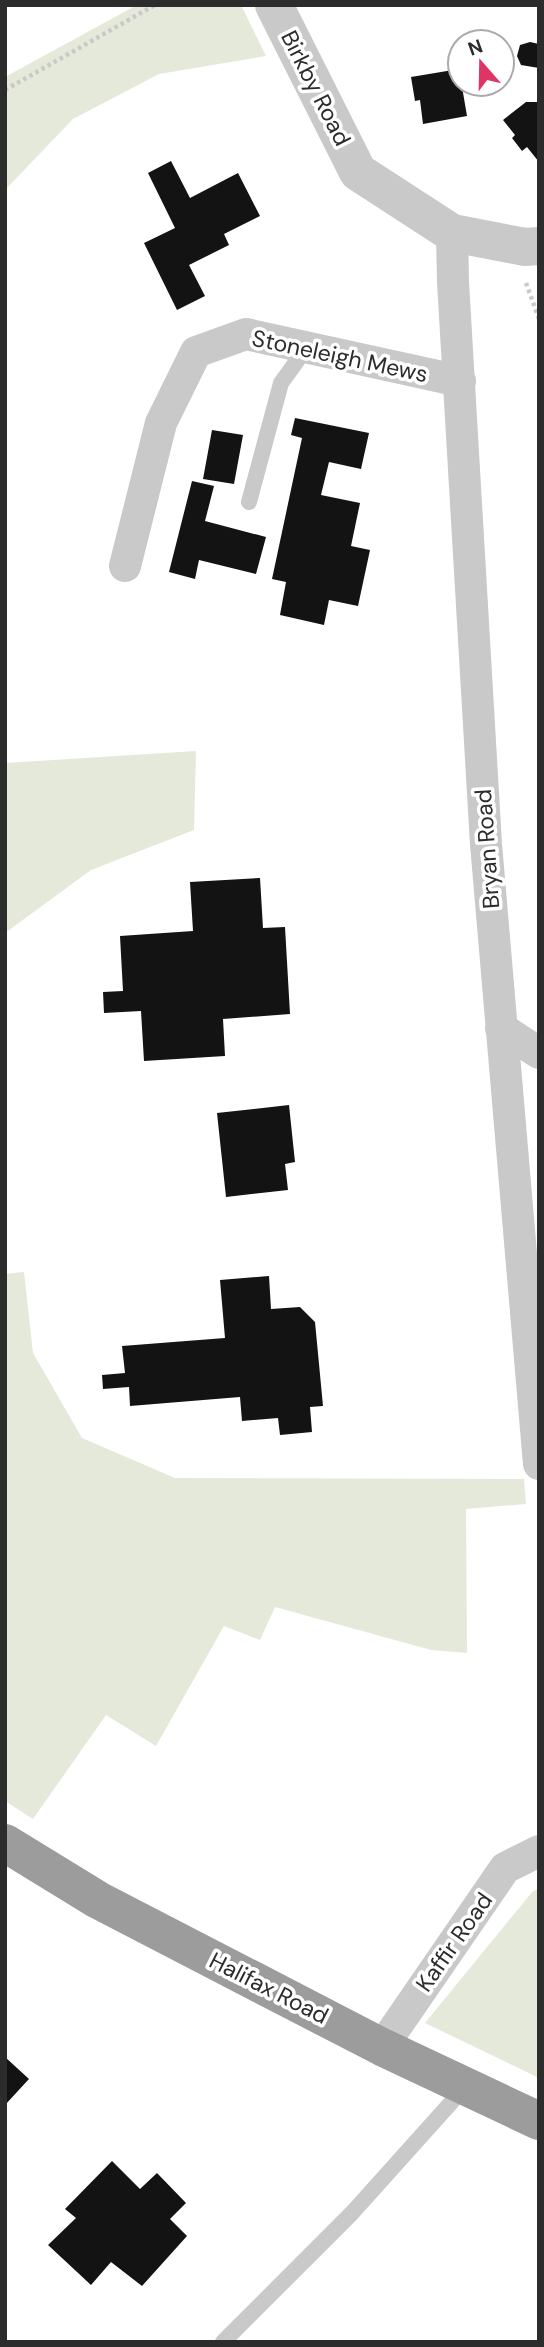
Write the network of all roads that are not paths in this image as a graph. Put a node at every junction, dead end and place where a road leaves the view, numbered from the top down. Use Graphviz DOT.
graph roads {
  1 [pos="274,5"];
  2 [pos="452,233"];
  3 [pos="539,246"];
  4 [pos="307,348"];
  5 [pos="460,381"];
  6 [pos="249,502"];
  7 [pos="125,566"];
  8 [pos="501,1028"];
  9 [pos="539,1053"];
  10 [pos="535,1368"];
  11 [pos="539,1464"];
  12 [pos="5,1843"];
  13 [pos="539,1851"];
  14 [pos="382,2047"];
  15 [pos="466,2087"];
  16 [pos="539,2120"];
  17 [pos="223,2342"];
  1 -- 2 [label="street, Birkby Road"];
  2 -- 3 [label="street"];
  2 -- 5 [label="street, Bryan Road"];
  4 -- 5 [label="street, Stoneleigh Mews"];
  4 -- 6 [label="lane"];
  4 -- 7 [label="street, Stoneleigh Mews"];
  5 -- 8 [label="street, Bryan Road"];
  8 -- 9 [label="street"];
  8 -- 10 [label="street, Bryan Road"];
  10 -- 11 [label="street, Bryan Road"];
  12 -- 14 [label="highway, Halifax Road"];
  13 -- 14 [label="street, Kaffir Road"];
  14 -- 15 [label="highway, Halifax Road"];
  15 -- 16 [label="highway, Halifax Road"];
  15 -- 17 [label="lane"];
}
